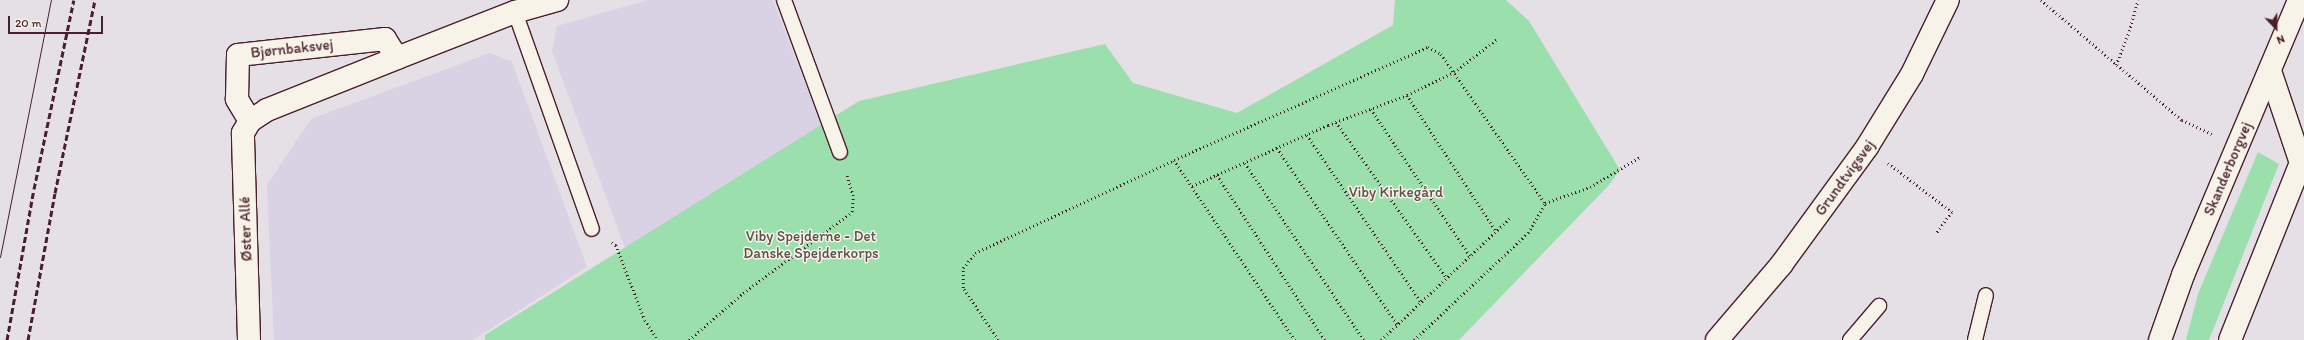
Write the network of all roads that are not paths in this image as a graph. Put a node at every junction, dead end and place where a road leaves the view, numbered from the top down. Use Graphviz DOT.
graph roads {
  1 [pos="557,0"];
  2 [pos="784,0"];
  3 [pos="1948,0"];
  4 [pos="2299,0"];
  5 [pos="513,6"];
  6 [pos="397,58"];
  7 [pos="2270,71"];
  8 [pos="250,121"];
  9 [pos="840,152"];
  10 [pos="2303,161"];
  11 [pos="592,229"];
  12 [pos="1986,295"];
  13 [pos="1879,306"];
  14 [pos="249,340"];
  15 [pos="1717,340"];
  16 [pos="1850,340"];
  17 [pos="1975,340"];
  18 [pos="2160,340"];
  19 [pos="2230,340"];
  1 -- 5 [label="street"];
  2 -- 9 [label="lane"];
  3 -- 15 [label="street, Grundtvigsvej"];
  4 -- 7 [label="street, Skanderborgvej"];
  5 -- 6 [label="street"];
  5 -- 11 [label="lane"];
  6 -- 8 [label="street"];
  6 -- 8 [label="street, Bjørnbaksvej"];
  7 -- 10 [label="street"];
  7 -- 18 [label="street, Skanderborgvej"];
  8 -- 14 [label="street, Øster Allé"];
  10 -- 19 [label="street"];
  12 -- 17 [label="lane"];
  13 -- 16 [label="lane"];
}
